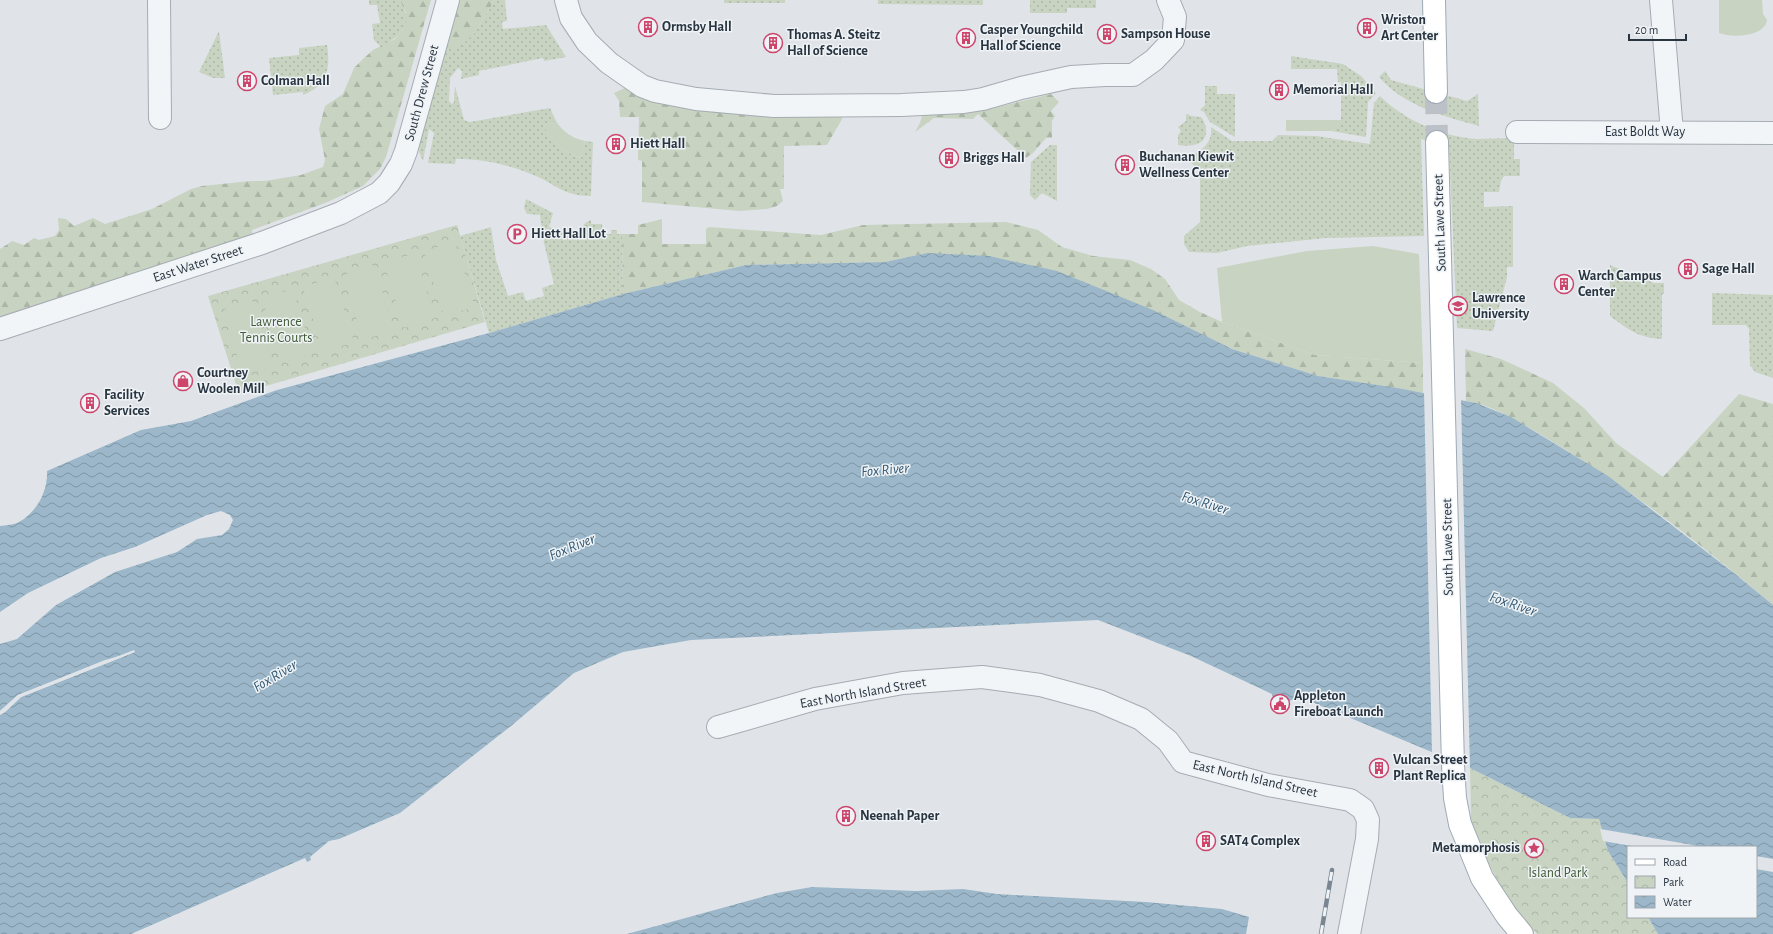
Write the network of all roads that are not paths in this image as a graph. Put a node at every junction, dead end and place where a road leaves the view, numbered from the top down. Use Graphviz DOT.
graph roads {
  1 [pos="159,0"];
  2 [pos="448,0"];
  3 [pos="566,0"];
  4 [pos="1168,0"];
  5 [pos="1434,0"];
  6 [pos="1661,0"];
  7 [pos="1436,92"];
  8 [pos="160,118"];
  9 [pos="1517,132"];
  10 [pos="1672,132"];
  11 [pos="1773,133"];
  12 [pos="1437,142"];
  13 [pos="389,183"];
  14 [pos="0,329"];
  15 [pos="718,727"];
  16 [pos="1349,934"];
  17 [pos="1522,934"];
  1 -- 8 [label="street"];
  2 -- 13 [label="street, South Drew Street"];
  3 -- 4 [label="street"];
  5 -- 7 [label="main road"];
  6 -- 10 [label="street"];
  9 -- 10 [label="street, East Boldt Way"];
  10 -- 11 [label="street, East Boldt Way"];
  12 -- 17 [label="main road, South Lawe Street"];
  13 -- 14 [label="street, East Water Street"];
  15 -- 16 [label="street, East North Island Street"];
}
